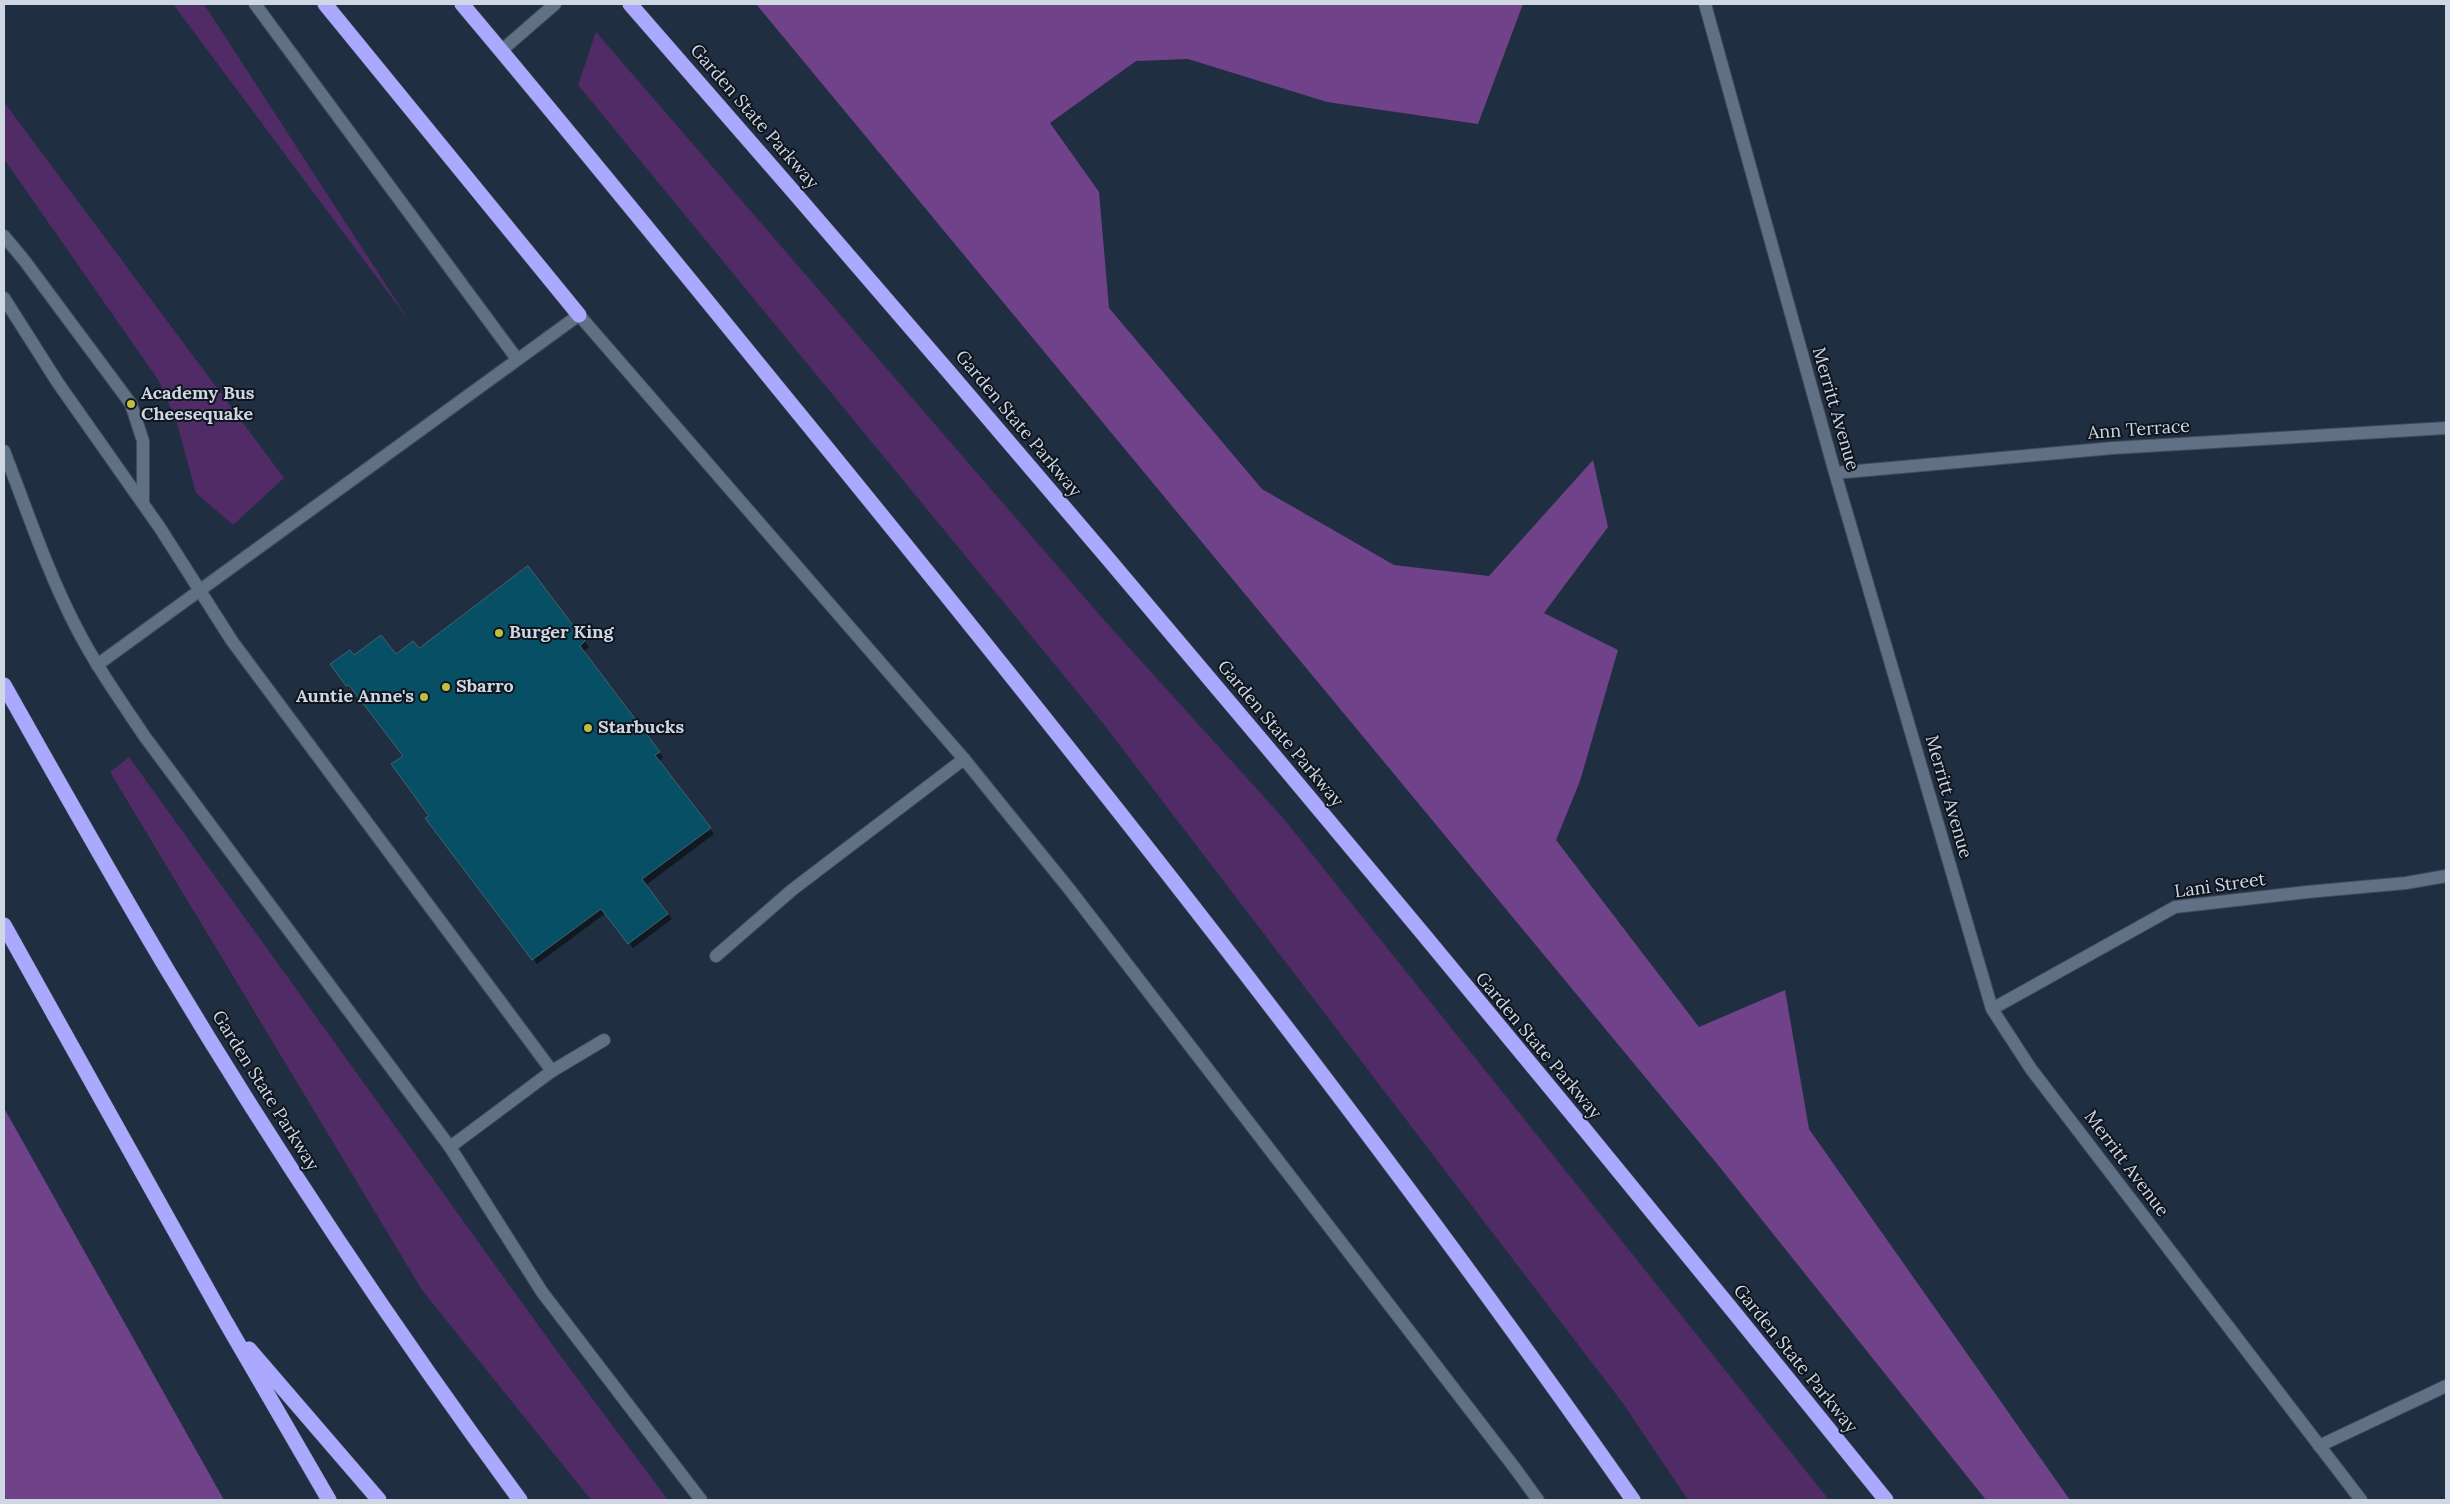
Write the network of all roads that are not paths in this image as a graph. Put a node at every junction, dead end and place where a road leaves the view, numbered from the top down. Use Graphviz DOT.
graph roads {
  1 [pos="255,4"];
  2 [pos="325,4"];
  3 [pos="462,4"];
  4 [pos="555,4"];
  5 [pos="630,4"];
  6 [pos="1705,4"];
  7 [pos="502,50"];
  8 [pos="4,236"];
  9 [pos="4,298"];
  10 [pos="579,315"];
  11 [pos="517,359"];
  12 [pos="2446,428"];
  13 [pos="4,451"];
  14 [pos="1834,473"];
  15 [pos="143,504"];
  16 [pos="200,590"];
  17 [pos="97,665"];
  18 [pos="4,685"];
  19 [pos="964,759"];
  20 [pos="2446,876"];
  21 [pos="4,925"];
  22 [pos="716,956"];
  23 [pos="1992,1009"];
  24 [pos="604,1040"];
  25 [pos="552,1071"];
  26 [pos="450,1147"];
  27 [pos="224,1319"];
  28 [pos="2446,1386"];
  29 [pos="2319,1446"];
  30 [pos="330,1500"];
  31 [pos="379,1500"];
  32 [pos="520,1500"];
  33 [pos="701,1500"];
  34 [pos="1538,1500"];
  35 [pos="1633,1500"];
  36 [pos="1886,1500"];
  37 [pos="2361,1500"];
  1 -- 11 [label="street"];
  2 -- 10 [label="highway"];
  3 -- 7 [label="highway"];
  4 -- 7 [label="street"];
  5 -- 36 [label="highway, Garden State Parkway"];
  6 -- 14 [label="street, Merritt Avenue"];
  7 -- 35 [label="highway"];
  8 -- 15 [label="street"];
  9 -- 15 [label="street"];
  10 -- 11 [label="street"];
  10 -- 19 [label="street"];
  11 -- 16 [label="street"];
  12 -- 14 [label="street, Ann Terrace"];
  13 -- 17 [label="street"];
  14 -- 23 [label="street, Merritt Avenue"];
  15 -- 16 [label="street"];
  16 -- 17 [label="street"];
  16 -- 25 [label="street"];
  17 -- 26 [label="street"];
  18 -- 32 [label="highway, Garden State Parkway"];
  19 -- 22 [label="street"];
  19 -- 34 [label="street"];
  20 -- 23 [label="street, Lani Street"];
  21 -- 27 [label="highway"];
  23 -- 29 [label="street, Merritt Avenue"];
  24 -- 25 [label="street"];
  25 -- 26 [label="street"];
  26 -- 33 [label="street"];
  27 -- 30 [label="highway"];
  27 -- 31 [label="highway"];
  28 -- 29 [label="street"];
  29 -- 37 [label="street, Merritt Avenue"];
}
